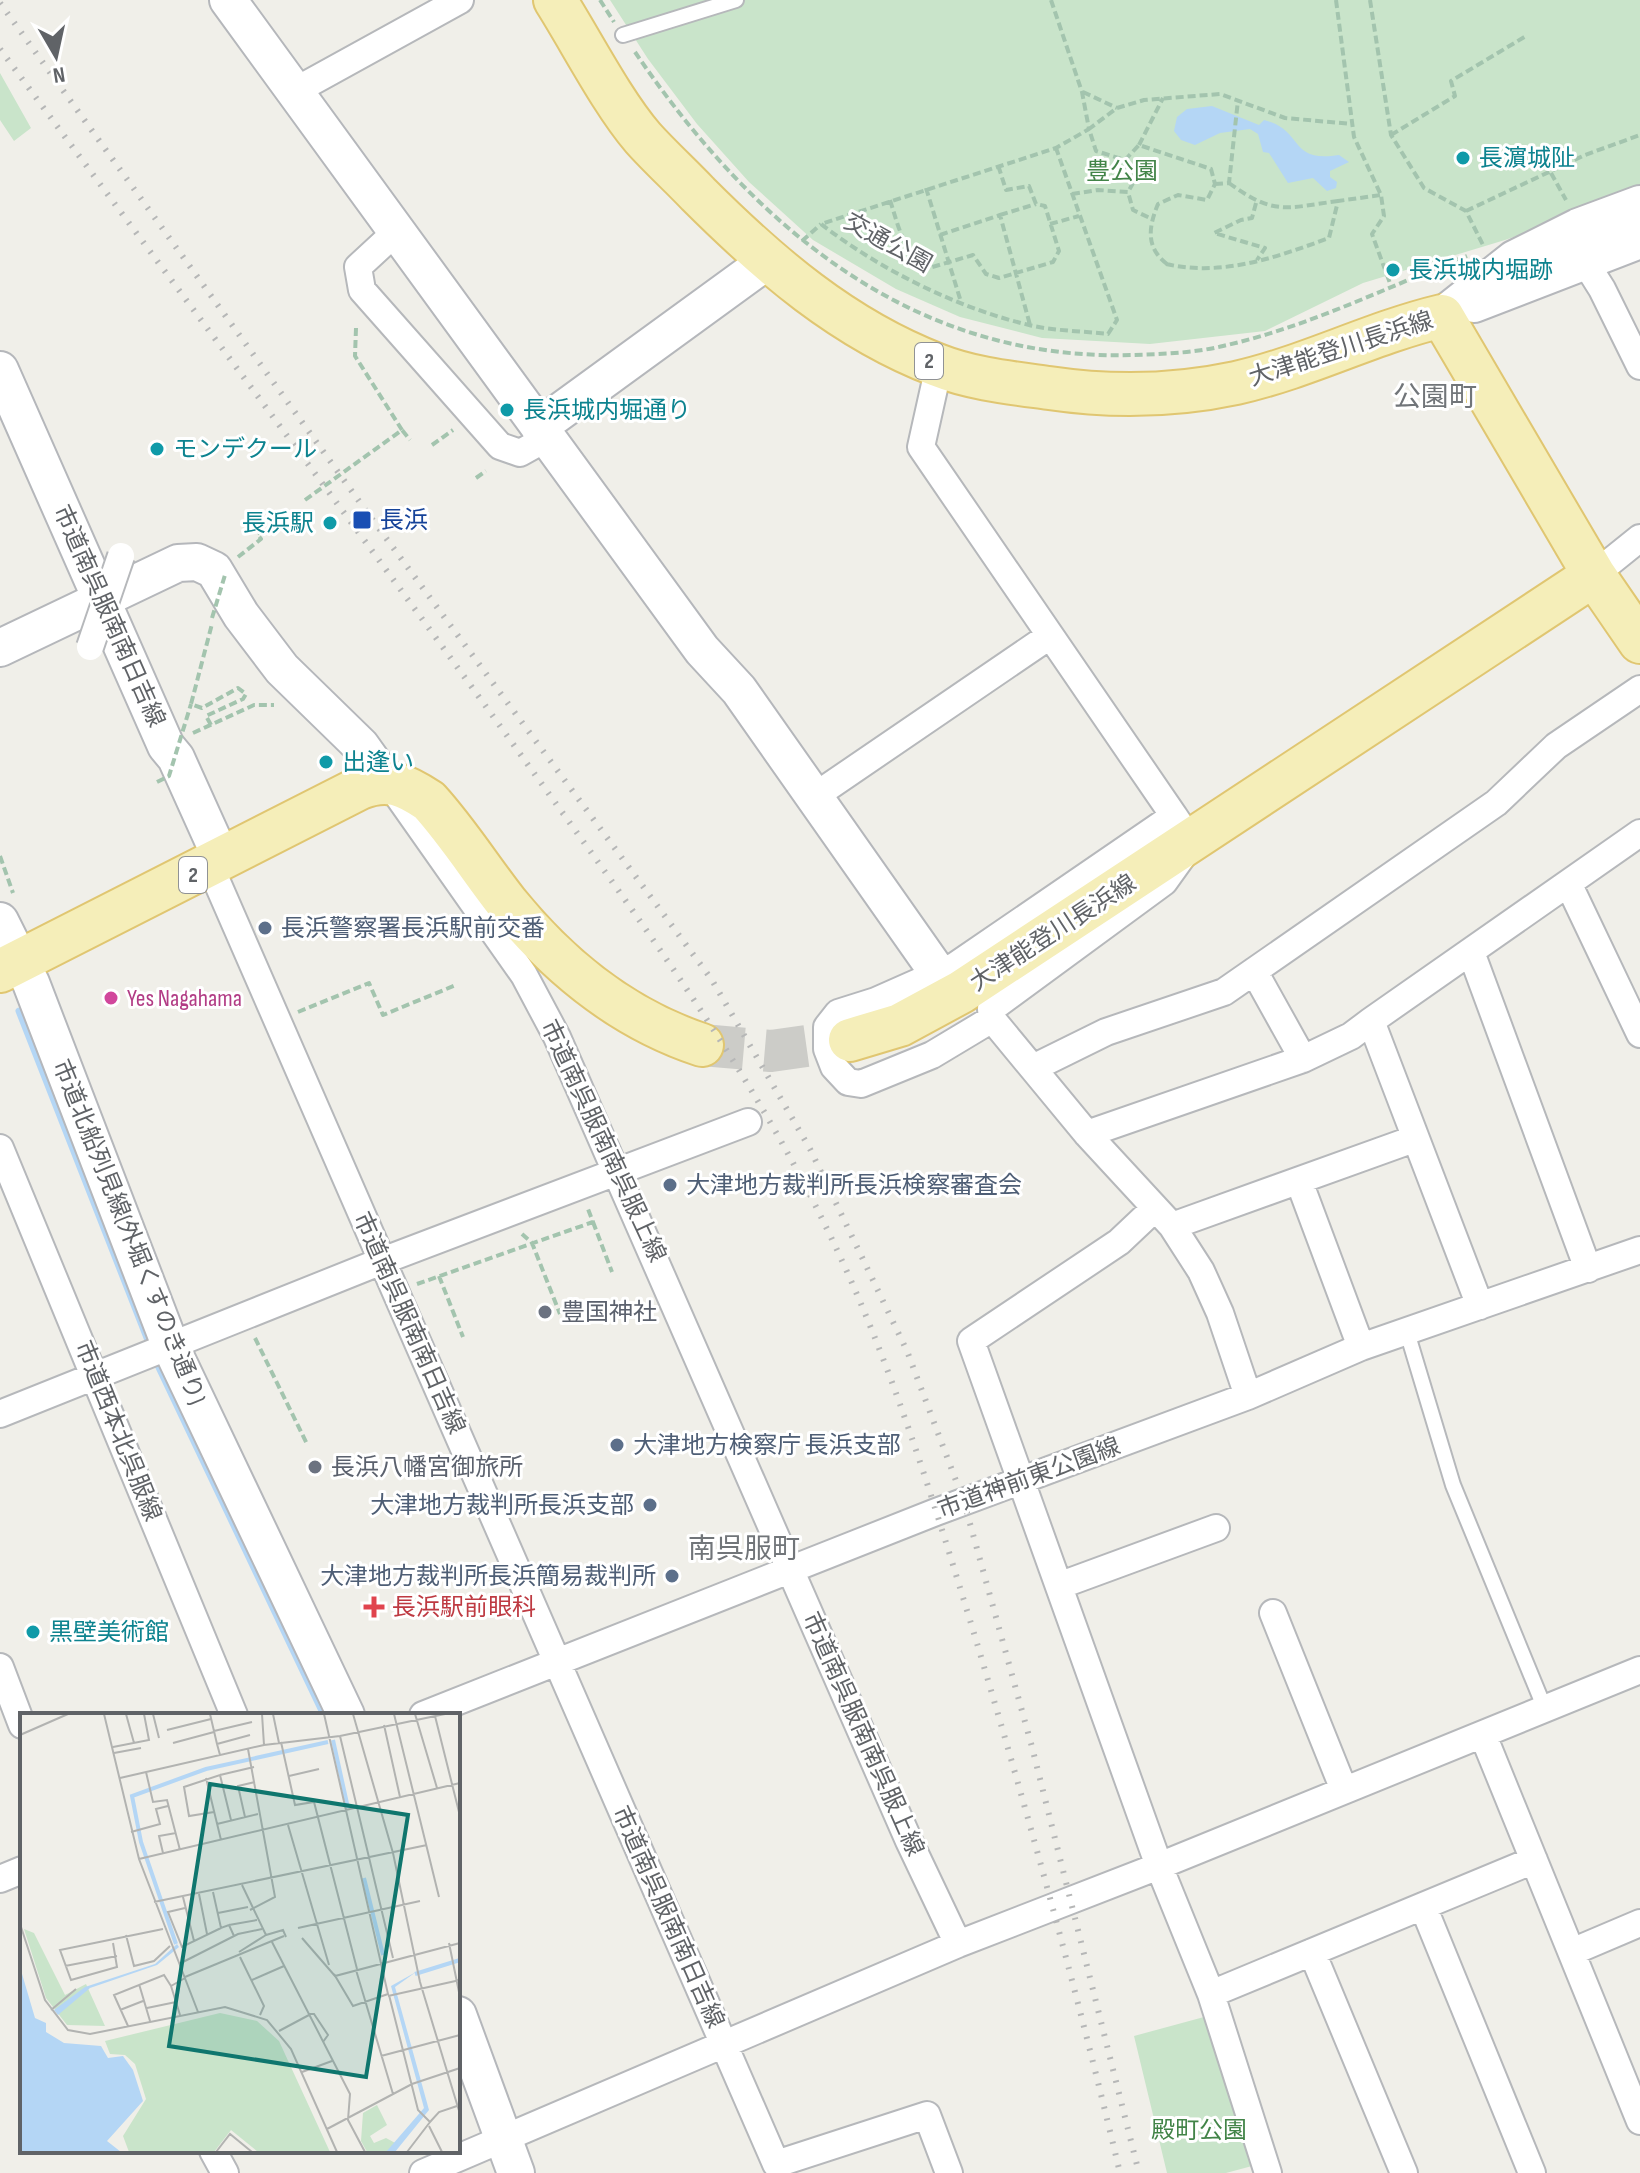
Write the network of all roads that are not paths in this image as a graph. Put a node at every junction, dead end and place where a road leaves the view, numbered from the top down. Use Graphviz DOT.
graph roads {
  1 [pos="228,0"];
  2 [pos="460,0"];
  3 [pos="555,0"];
  4 [pos="736,0"];
  5 [pos="623,35"];
  6 [pos="295,91"];
  7 [pos="1640,204"];
  8 [pos="398,230"];
  9 [pos="1640,240"];
  10 [pos="785,251"];
  11 [pos="1585,262"];
  12 [pos="1442,316"];
  13 [pos="939,366"];
  14 [pos="1640,366"];
  15 [pos="0,370"];
  16 [pos="543,433"];
  17 [pos="1640,538"];
  18 [pos="121,556"];
  19 [pos="1594,575"];
  20 [pos="101,599"];
  21 [pos="1048,637"];
  22 [pos="1640,642"];
  23 [pos="90,647"];
  24 [pos="0,648"];
  25 [pos="1640,689"];
  26 [pos="386,781"];
  27 [pos="812,798"];
  28 [pos="1183,829"];
  29 [pos="1640,833"];
  30 [pos="216,863"];
  31 [pos="1569,885"];
  32 [pos="8,914"];
  33 [pos="1471,952"];
  34 [pos="10,966"];
  35 [pos="1254,971"];
  36 [pos="938,973"];
  37 [pos="992,1019"];
  38 [pos="1371,1021"];
  39 [pos="1640,1034"];
  40 [pos="850,1040"];
  41 [pos="702,1045"];
  42 [pos="1303,1059"];
  43 [pos="1033,1068"];
  44 [pos="748,1122"];
  45 [pos="1087,1134"];
  46 [pos="1414,1139"];
  47 [pos="0,1148"];
  48 [pos="618,1169"];
  49 [pos="1299,1181"];
  50 [pos="1164,1217"];
  51 [pos="1640,1250"];
  52 [pos="382,1261"];
  53 [pos="1588,1269"];
  54 [pos="1480,1306"];
  55 [pos="1407,1332"];
  56 [pos="1361,1347"];
  57 [pos="158,1350"];
  58 [pos="95,1376"];
  59 [pos="1248,1396"];
  60 [pos="0,1414"];
  61 [pos="1023,1481"];
  62 [pos="1216,1528"];
  63 [pos="792,1569"];
  64 [pos="1061,1585"];
  65 [pos="1273,1613"];
  66 [pos="557,1663"];
  67 [pos="0,1667"];
  68 [pos="1640,1670"];
  69 [pos="1545,1709"];
  70 [pos="233,1713"];
  71 [pos="345,1713"];
  72 [pos="428,1713"];
  73 [pos="20,1720"];
  74 [pos="1483,1735"];
  75 [pos="1344,1790"];
  76 [pos="1534,1860"];
  77 [pos="1159,1866"];
  78 [pos="20,1871"];
  79 [pos="0,1879"];
  80 [pos="1423,1906"];
  81 [pos="1640,1923"];
  82 [pos="958,1944"];
  83 [pos="1574,1951"];
  84 [pos="1312,1952"];
  85 [pos="1211,1994"];
  86 [pos="460,2021"];
  87 [pos="724,2043"];
  88 [pos="1640,2121"];
  89 [pos="503,2139"];
  90 [pos="214,2153"];
  91 [pos="415,2153"];
  92 [pos="225,2173"];
  93 [pos="421,2173"];
  94 [pos="516,2173"];
  95 [pos="949,2173"];
  96 [pos="1268,2173"];
  97 [pos="1404,2173"];
  98 [pos="1532,2173"];
  1 -- 6 [label="street"];
  2 -- 6 [label="street"];
  3 -- 10 [label="main road, 大津能登川長浜線 / 2"];
  4 -- 5 [label="lane"];
  6 -- 8 [label="street"];
  7 -- 12 [label="street"];
  8 -- 16 [label="street"];
  8 -- 16 [label="street"];
  9 -- 11 [label="street"];
  10 -- 13 [label="main road, 大津能登川長浜線 / 2"];
  10 -- 16 [label="street"];
  11 -- 12 [label="street"];
  11 -- 14 [label="street"];
  12 -- 13 [label="main road, 大津能登川長浜線 / 2"];
  12 -- 19 [label="main road, 大津能登川長浜線"];
  13 -- 21 [label="street"];
  15 -- 20 [label="street, 市道南呉服南南日吉線"];
  16 -- 27 [label="street"];
  17 -- 19 [label="street"];
  18 -- 23 [label="street, bridge"];
  19 -- 22 [label="main road"];
  19 -- 28 [label="main road, 大津能登川長浜線"];
  20 -- 24 [label="street"];
  20 -- 26 [label="street, 市道南呉服南南呉服上線"];
  20 -- 30 [label="street, 市道南呉服南南日吉線"];
  21 -- 27 [label="street"];
  21 -- 28 [label="street"];
  25 -- 35 [label="street"];
  26 -- 30 [label="main road, 2"];
  26 -- 41 [label="main road"];
  26 -- 48 [label="street, 市道南呉服南南呉服上線"];
  27 -- 36 [label="street"];
  28 -- 36 [label="street"];
  28 -- 37 [label="street"];
  28 -- 40 [label="main road, 大津能登川長浜線"];
  29 -- 31 [label="street"];
  30 -- 34 [label="main road, 2"];
  30 -- 52 [label="street, 市道南呉服南南日吉線"];
  31 -- 33 [label="street"];
  31 -- 39 [label="street"];
  32 -- 34 [label="street, 市道北船列見線(外堀くすのき通り)"];
  33 -- 38 [label="street"];
  33 -- 53 [label="street"];
  34 -- 57 [label="street, 市道北船列見線(外堀くすのき通り)"];
  35 -- 42 [label="street"];
  35 -- 43 [label="street"];
  36 -- 37 [label="street"];
  37 -- 43 [label="street"];
  38 -- 42 [label="street"];
  38 -- 46 [label="street"];
  42 -- 45 [label="street"];
  43 -- 45 [label="street"];
  44 -- 48 [label="street"];
  45 -- 50 [label="street"];
  46 -- 49 [label="street"];
  46 -- 54 [label="street"];
  47 -- 58 [label="street, 市道西本北呉服線"];
  48 -- 52 [label="street"];
  48 -- 63 [label="street, 市道南呉服南南呉服上線"];
  49 -- 50 [label="street"];
  49 -- 56 [label="street"];
  50 -- 59 [label="street"];
  50 -- 61 [label="street"];
  51 -- 53 [label="street, 市道神前東公園線"];
  52 -- 57 [label="street"];
  52 -- 66 [label="street, 市道南呉服南南日吉線"];
  53 -- 54 [label="street, 市道神前東公園線"];
  54 -- 55 [label="street, 市道神前東公園線"];
  55 -- 56 [label="street, 市道神前東公園線"];
  55 -- 69 [label="lane"];
  56 -- 59 [label="street, 市道神前東公園線"];
  57 -- 58 [label="street"];
  57 -- 71 [label="street, 市道北船列見線(外堀くすのき通り)"];
  58 -- 60 [label="street"];
  58 -- 70 [label="street, 市道西本北呉服線"];
  59 -- 61 [label="street, 市道神前東公園線"];
  61 -- 63 [label="street, 市道神前東公園線"];
  61 -- 64 [label="street"];
  62 -- 64 [label="street"];
  63 -- 66 [label="street, 市道神前東公園線"];
  63 -- 82 [label="street, 市道南呉服南南呉服上線"];
  64 -- 77 [label="street"];
  65 -- 75 [label="street"];
  66 -- 72 [label="street, 市道神前東公園線"];
  66 -- 87 [label="street, 市道南呉服南南日吉線"];
  67 -- 73 [label="street"];
  68 -- 69 [label="street"];
  69 -- 74 [label="street"];
  74 -- 75 [label="street"];
  74 -- 76 [label="street"];
  75 -- 77 [label="street"];
  76 -- 80 [label="street"];
  76 -- 83 [label="street"];
  77 -- 82 [label="street"];
  77 -- 85 [label="street"];
  78 -- 79 [label="street"];
  80 -- 84 [label="street"];
  80 -- 98 [label="street"];
  81 -- 83 [label="street"];
  82 -- 87 [label="street"];
  83 -- 88 [label="street"];
  84 -- 85 [label="street"];
  84 -- 97 [label="street"];
  85 -- 96 [label="street"];
  86 -- 89 [label="street"];
  87 -- 89 [label="street"];
  87 -- 95 [label="street, 市道南呉服南南日吉線"];
  89 -- 93 [label="street"];
  89 -- 94 [label="street"];
  90 -- 92 [label="street"];
  91 -- 93 [label="street"];
}
